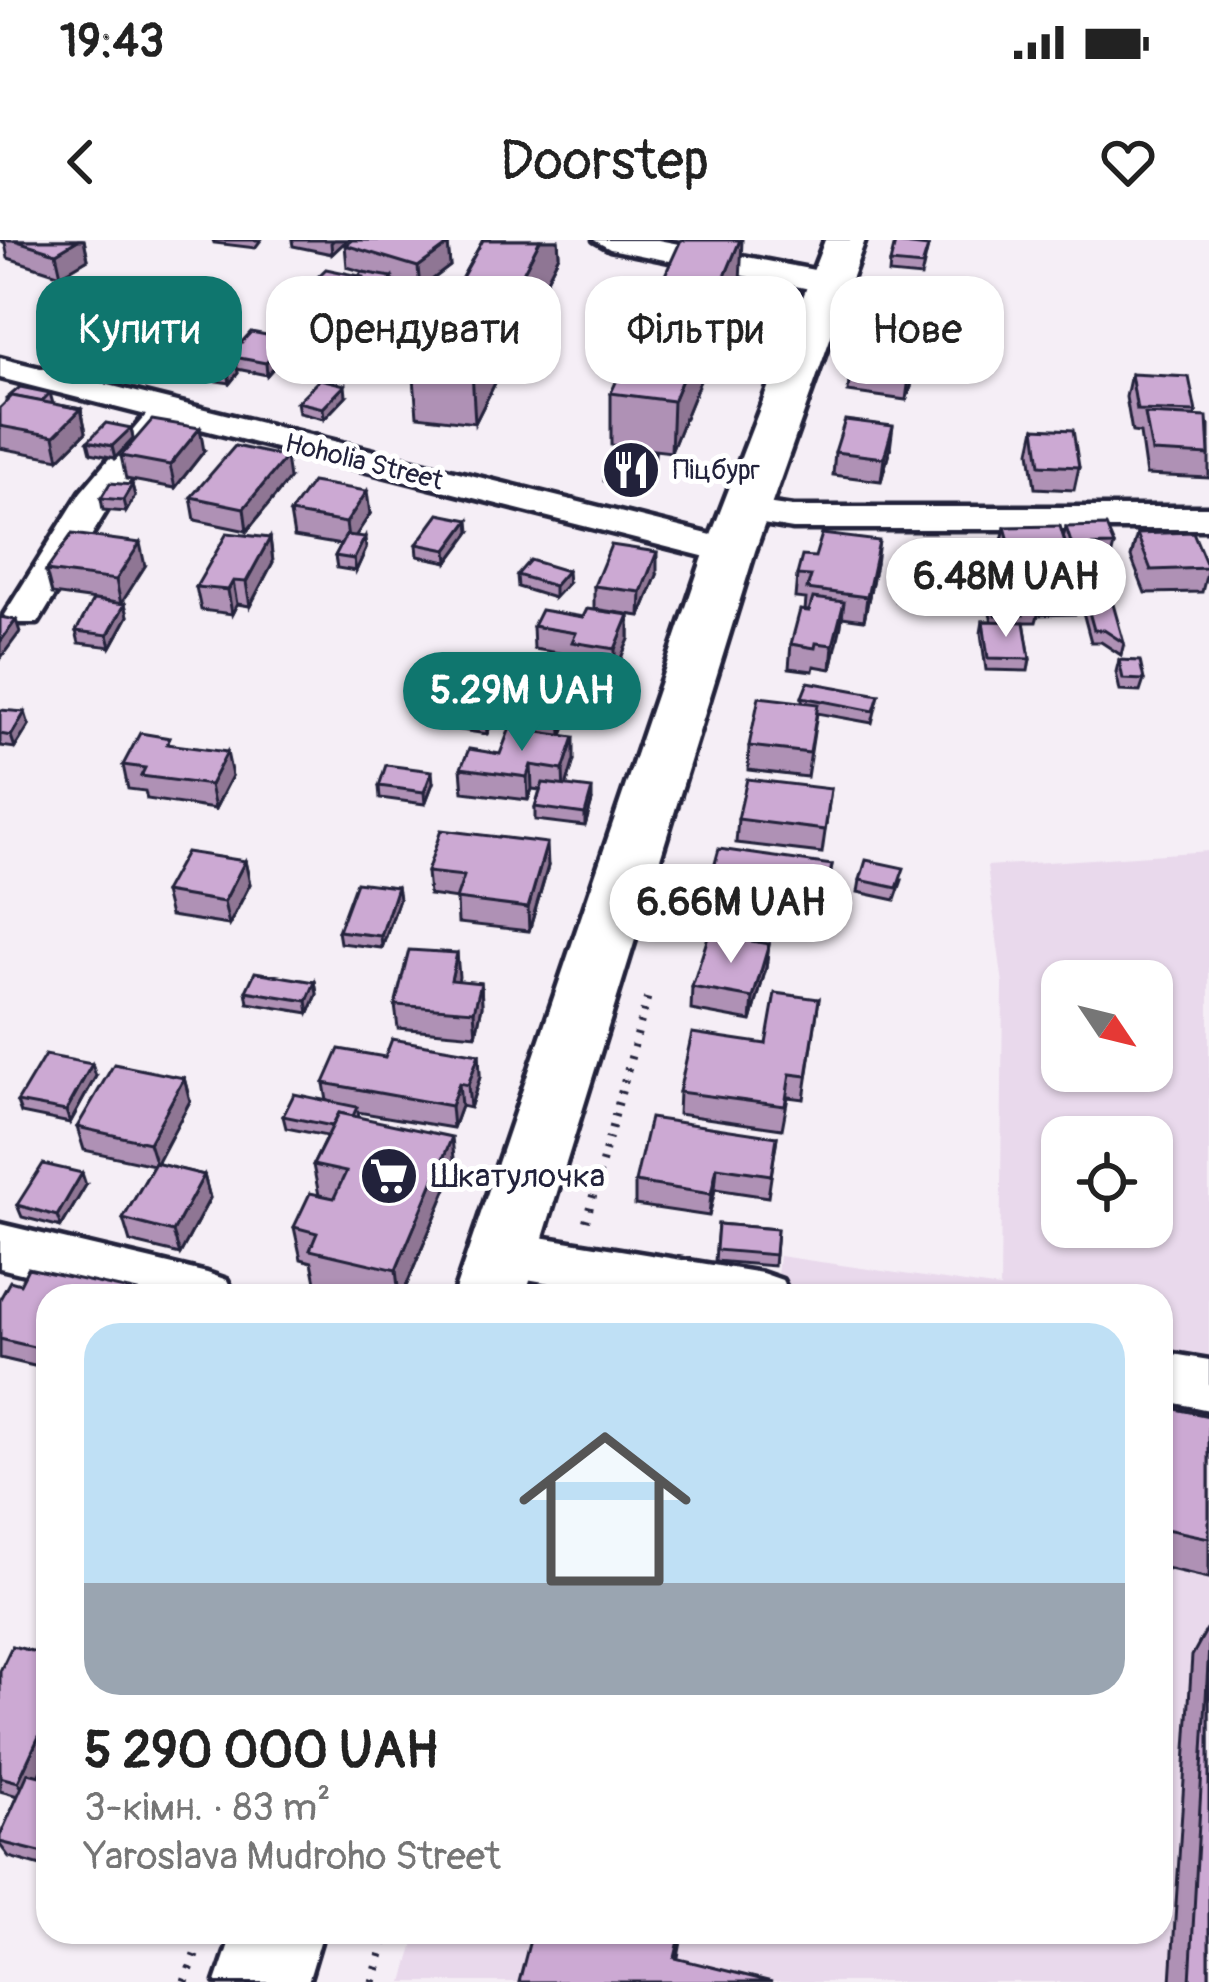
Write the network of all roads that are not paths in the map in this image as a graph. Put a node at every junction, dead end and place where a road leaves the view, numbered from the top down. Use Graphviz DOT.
graph roads {
  1 [pos="610,240"];
  2 [pos="845,240"];
  3 [pos="832,276"];
  4 [pos="830,283"];
  5 [pos="0,368"];
  6 [pos="166,413"];
  7 [pos="1209,518"];
  8 [pos="738,531"];
  9 [pos="24,615"];
  10 [pos="0,1246"];
  11 [pos="496,1275"];
  12 [pos="157,1284"];
  13 [pos="636,1284"];
  14 [pos="1173,1378"];
  15 [pos="1209,1385"];
  16 [pos="274,1944"];
  17 [pos="262,1982"];
  1 -- 4 [label="street"];
  2 -- 3 [label="main road"];
  4 -- 8 [label="main road"];
  5 -- 6 [label="street, Hoholia Street"];
  6 -- 8 [label="street, Hoholia Street"];
  6 -- 9 [label="street"];
  7 -- 8 [label="street, Hoholia Street"];
  8 -- 11 [label="main road"];
  10 -- 12 [label="street"];
  11 -- 13 [label="street"];
  14 -- 15 [label="street"];
  16 -- 17 [label="main road"];
}
